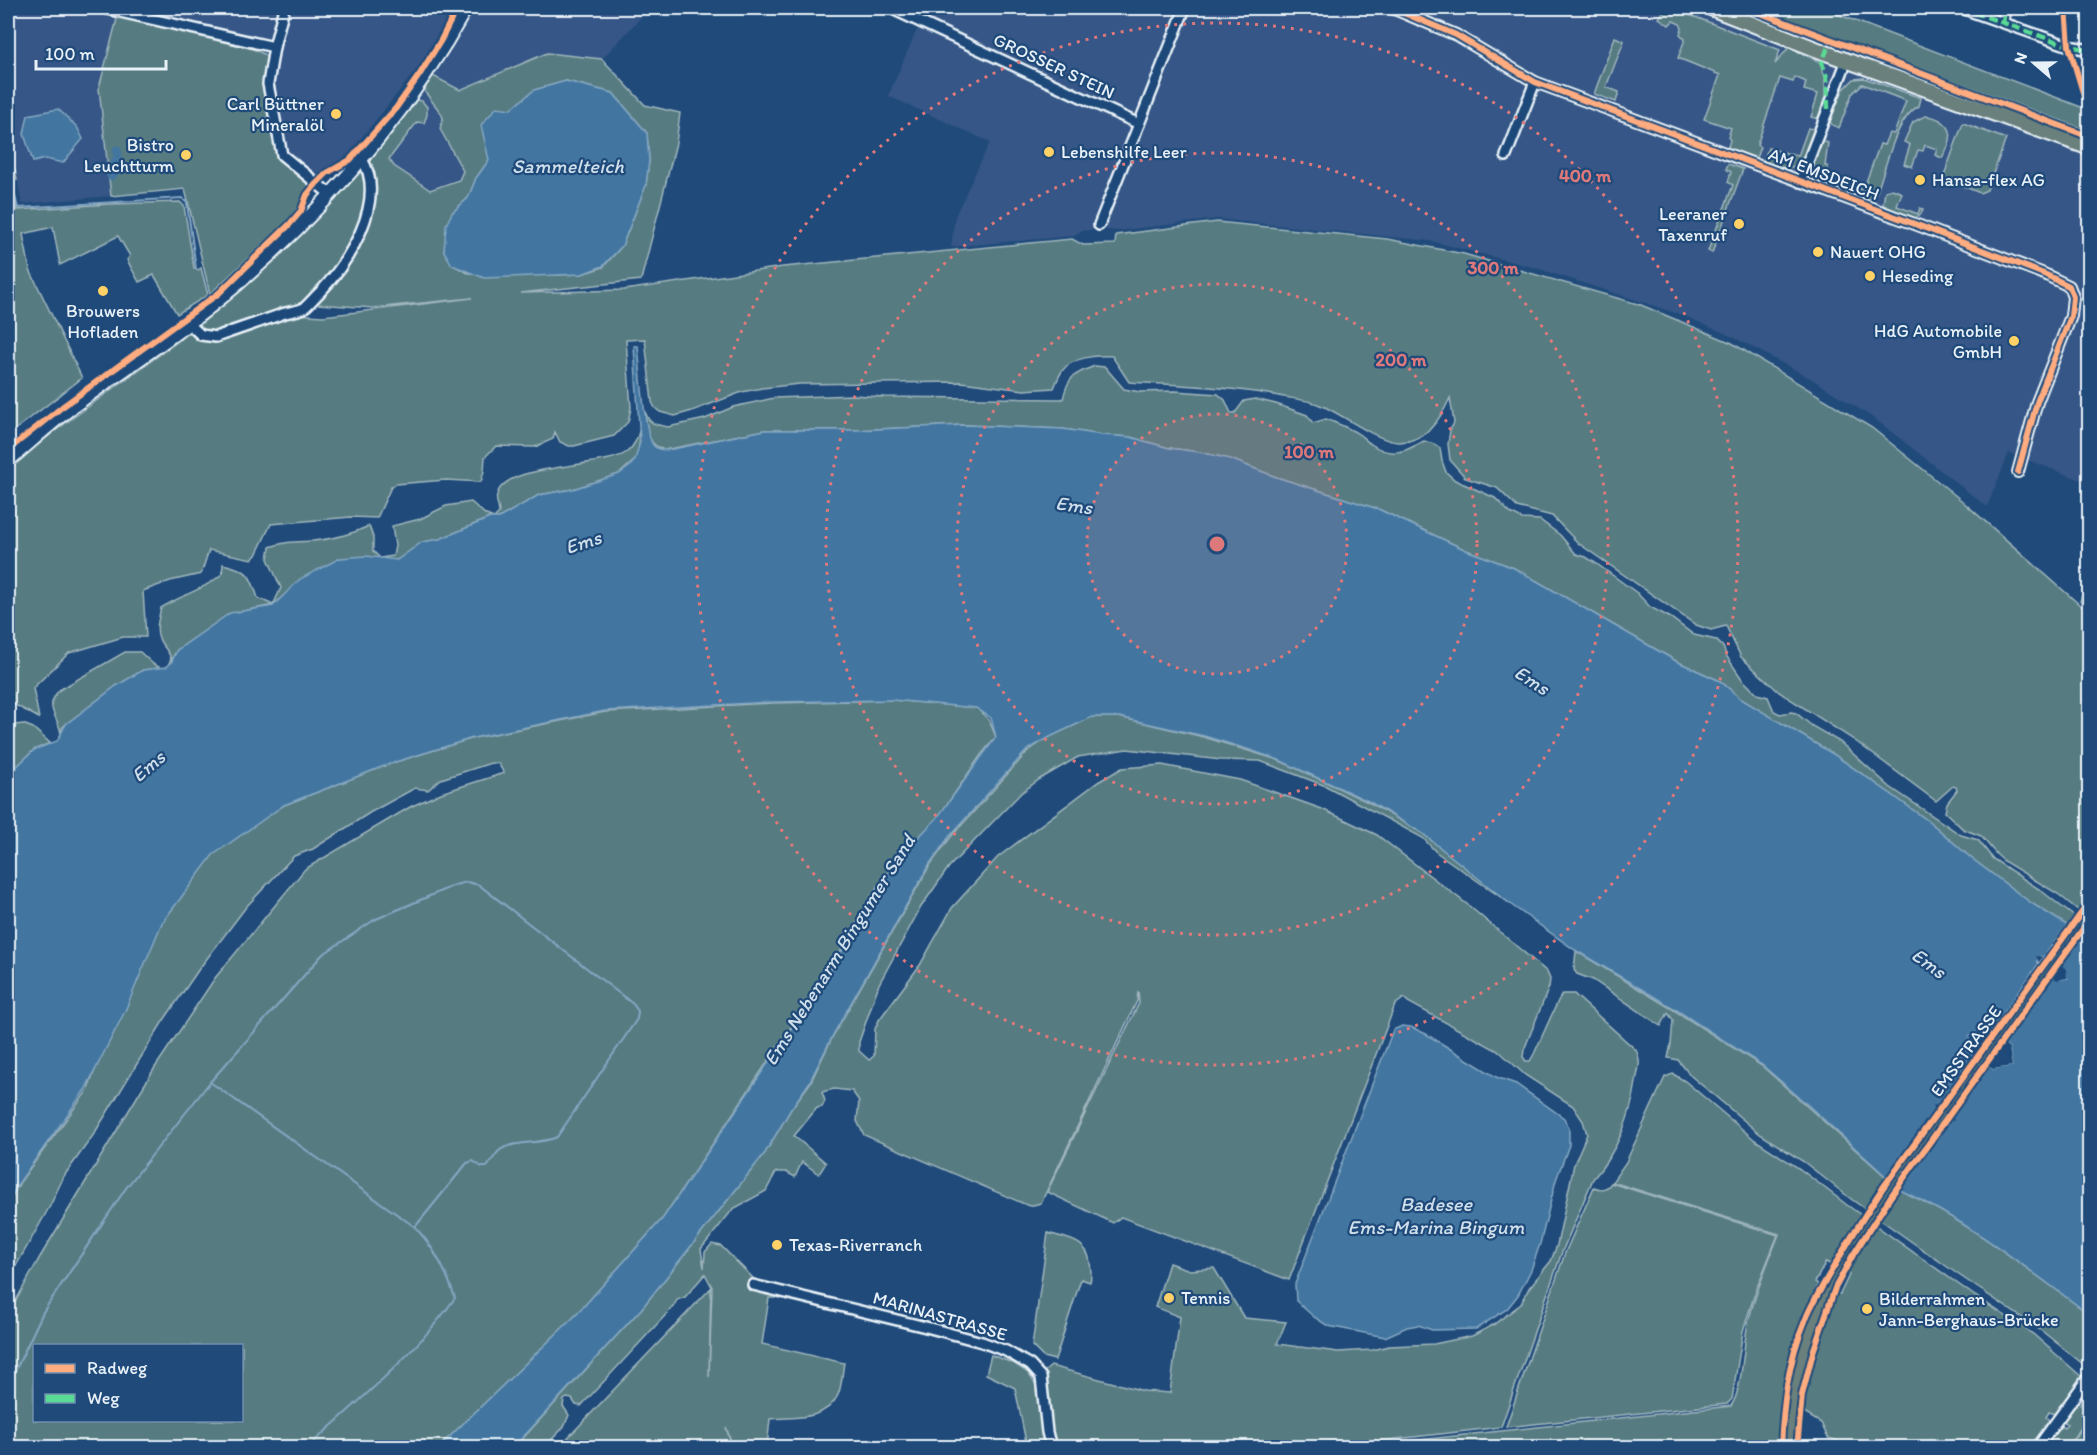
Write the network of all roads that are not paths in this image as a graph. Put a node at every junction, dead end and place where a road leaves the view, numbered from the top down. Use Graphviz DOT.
graph roads {
  1 [pos="103,8"];
  2 [pos="284,8"];
  3 [pos="466,8"];
  4 [pos="890,8"];
  5 [pos="1185,8"];
  6 [pos="1392,8"];
  7 [pos="1711,8"];
  8 [pos="1961,8"];
  9 [pos="2006,8"];
  10 [pos="2003,23"];
  11 [pos="274,47"];
  12 [pos="2090,50"];
  13 [pos="1847,60"];
  14 [pos="1535,82"];
  15 [pos="1139,124"];
  16 [pos="2090,148"];
  17 [pos="1506,156"];
  18 [pos="362,159"];
  19 [pos="1800,182"];
  20 [pos="331,195"];
  21 [pos="1099,225"];
  22 [pos="188,323"];
  23 [pos="8,461"];
  24 [pos="2018,472"];
  25 [pos="2090,910"];
  26 [pos="753,1285"];
  27 [pos="2090,1375"];
  28 [pos="1051,1448"];
  29 [pos="1789,1448"];
  30 [pos="2037,1448"];
  1 -- 11 [label="street"];
  2 -- 11 [label="street"];
  3 -- 18 [label="main road"];
  4 -- 15 [label="street, GROSSER STEIN"];
  5 -- 15 [label="street"];
  6 -- 14 [label="street, AM EMSDEICH"];
  7 -- 13 [label="main road"];
  8 -- 10 [label="street"];
  9 -- 10 [label="street"];
  10 -- 12 [label="street"];
  11 -- 20 [label="street"];
  13 -- 16 [label="main road"];
  13 -- 19 [label="street, AM EMSDEICH"];
  14 -- 17 [label="street"];
  14 -- 19 [label="street, AM EMSDEICH"];
  15 -- 21 [label="street"];
  18 -- 20 [label="main road"];
  18 -- 22 [label="street"];
  19 -- 24 [label="street, AM EMSDEICH"];
  20 -- 22 [label="main road"];
  22 -- 23 [label="main road"];
  25 -- 29 [label="main road, EMSSTRASSE"];
  26 -- 28 [label="street, MARINASTRASSE"];
  27 -- 30 [label="street"];
}
